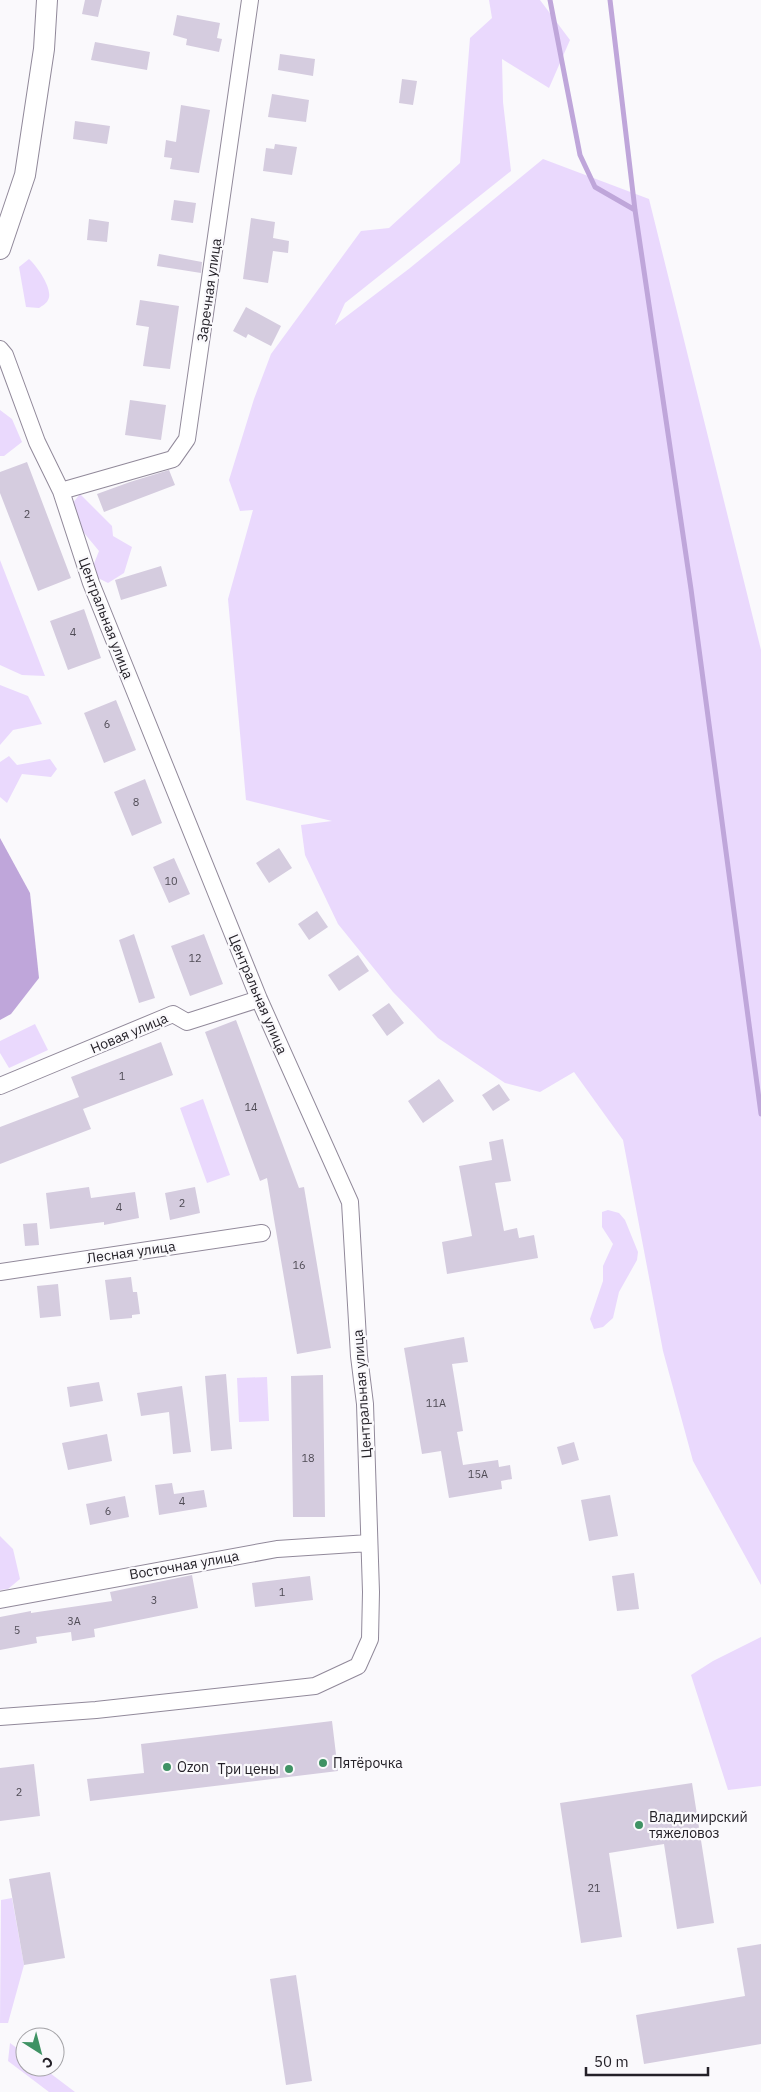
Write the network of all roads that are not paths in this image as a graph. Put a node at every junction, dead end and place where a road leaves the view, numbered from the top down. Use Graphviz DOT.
graph roads {
  1 [pos="47,0"];
  2 [pos="250,0"];
  3 [pos="0,249"];
  4 [pos="0,349"];
  5 [pos="60,491"];
  6 [pos="259,999"];
  7 [pos="0,1086"];
  8 [pos="262,1233"];
  9 [pos="0,1272"];
  10 [pos="370,1543"];
  11 [pos="0,1600"];
  12 [pos="0,1718"];
  1 -- 3 [label="street"];
  2 -- 5 [label="street, Заречная улица"];
  4 -- 5 [label="street, Центральная улица"];
  5 -- 6 [label="street, Центральная улица"];
  6 -- 7 [label="street, Новая улица"];
  6 -- 10 [label="street, Центральная улица"];
  8 -- 9 [label="street, Лесная улица"];
  10 -- 11 [label="street, Восточная улица"];
  10 -- 12 [label="street, Центральная улица"];
}
